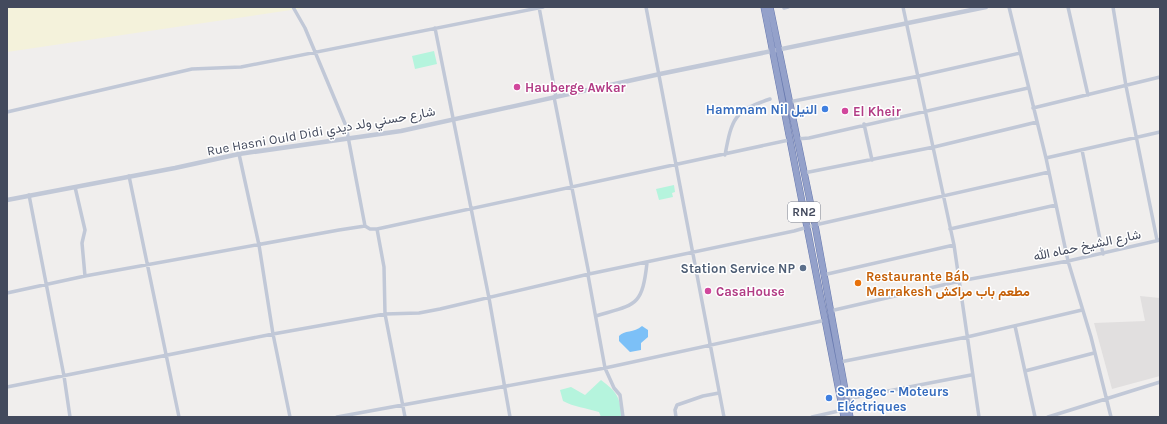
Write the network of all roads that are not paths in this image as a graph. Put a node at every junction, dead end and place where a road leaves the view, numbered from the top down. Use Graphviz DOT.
graph roads {
  1 [pos="294,7"];
  2 [pos="544,7"];
  3 [pos="646,7"];
  4 [pos="764,7"];
  5 [pos="770,7"];
  6 [pos="903,7"];
  7 [pos="986,7"];
  8 [pos="1009,7"];
  9 [pos="1068,7"];
  10 [pos="1113,7"];
  11 [pos="539,8"];
  12 [pos="907,24"];
  13 [pos="435,28"];
  14 [pos="315,52"];
  15 [pos="776,52"];
  16 [pos="1020,53"];
  17 [pos="660,74"];
  18 [pos="919,76"];
  19 [pos="1160,78"];
  20 [pos="1126,86"];
  21 [pos="1028,88"];
  22 [pos="1088,95"];
  23 [pos="555,97"];
  24 [pos="770,99"];
  25 [pos="790,102"];
  26 [pos="1033,108"];
  27 [pos="926,111"];
  28 [pos="7,112"];
  29 [pos="453,119"];
  30 [pos="1037,122"];
  31 [pos="864,124"];
  32 [pos="1160,132"];
  33 [pos="1138,136"];
  34 [pos="350,138"];
  35 [pos="797,139"];
  36 [pos="790,140"];
  37 [pos="934,147"];
  38 [pos="1082,150"];
  39 [pos="239,154"];
  40 [pos="725,155"];
  41 [pos="1046,158"];
  42 [pos="872,160"];
  43 [pos="677,165"];
  44 [pos="1049,172"];
  45 [pos="804,173"];
  46 [pos="129,176"];
  47 [pos="75,187"];
  48 [pos="573,187"];
  49 [pos="29,195"];
  50 [pos="944,196"];
  51 [pos="7,200"];
  52 [pos="1056,205"];
  53 [pos="472,209"];
  54 [pos="815,225"];
  55 [pos="365,226"];
  56 [pos="807,228"];
  57 [pos="377,229"];
  58 [pos="950,229"];
  59 [pos="1159,240"];
  60 [pos="259,245"];
  61 [pos="954,245"];
  62 [pos="695,254"];
  63 [pos="1103,254"];
  64 [pos="1068,261"];
  65 [pos="647,263"];
  66 [pos="147,265"];
  67 [pos="588,274"];
  68 [pos="823,275"];
  69 [pos="85,276"];
  70 [pos="960,280"];
  71 [pos="46,285"];
  72 [pos="7,293"];
  73 [pos="489,298"];
  74 [pos="1082,310"];
  75 [pos="830,312"];
  76 [pos="385,314"];
  77 [pos="596,316"];
  78 [pos="826,320"];
  79 [pos="1015,326"];
  80 [pos="273,334"];
  81 [pos="967,337"];
  82 [pos="711,346"];
  83 [pos="1094,353"];
  84 [pos="165,355"];
  85 [pos="840,362"];
  86 [pos="605,368"];
  87 [pos="1025,371"];
  88 [pos="971,375"];
  89 [pos="64,376"];
  90 [pos="1160,382"];
  91 [pos="7,387"];
  92 [pos="505,387"];
  93 [pos="719,393"];
  94 [pos="1105,398"];
  95 [pos="847,399"];
  96 [pos="404,405"];
  97 [pos="843,410"];
  98 [pos="70,417"];
  99 [pos="178,417"];
  100 [pos="290,417"];
  101 [pos="337,417"];
  102 [pos="405,417"];
  103 [pos="510,417"];
  104 [pos="623,417"];
  105 [pos="676,417"];
  106 [pos="724,417"];
  107 [pos="812,417"];
  108 [pos="844,417"];
  109 [pos="850,417"];
  110 [pos="979,417"];
  111 [pos="1035,417"];
  112 [pos="1048,417"];
  113 [pos="1111,417"];
  1 -- 14 [label="street"];
  2 -- 11 [label="street"];
  3 -- 17 [label="street"];
  4 -- 15 [label="highway, RN2"];
  5 -- 15 [label="highway, RN2"];
  6 -- 12 [label="street"];
  7 -- 12 [label="street, Rue Hasni Ould Didi شارع حسني ولد ديدي"];
  8 -- 16 [label="street"];
  9 -- 22 [label="street"];
  10 -- 20 [label="street"];
  11 -- 13 [label="street"];
  11 -- 23 [label="street"];
  12 -- 15 [label="street, Rue Hasni Ould Didi شارع حسني ولد ديدي"];
  12 -- 18 [label="street"];
  13 -- 14 [label="street"];
  13 -- 29 [label="street"];
  14 -- 28 [label="street"];
  14 -- 34 [label="street"];
  15 -- 17 [label="street, Rue Hasni Ould Didi شارع حسني ولد ديدي"];
  15 -- 25 [label="highway, RN2"];
  15 -- 36 [label="highway, RN2"];
  16 -- 18 [label="street"];
  16 -- 21 [label="street"];
  17 -- 23 [label="street, Rue Hasni Ould Didi شارع حسني ولد ديدي"];
  17 -- 43 [label="street"];
  18 -- 25 [label="street"];
  18 -- 27 [label="street"];
  19 -- 20 [label="street"];
  20 -- 22 [label="street"];
  20 -- 33 [label="street"];
  21 -- 26 [label="street"];
  21 -- 27 [label="street"];
  22 -- 26 [label="street"];
  23 -- 29 [label="street, Rue Hasni Ould Didi شارع حسني ولد ديدي"];
  23 -- 48 [label="street"];
  24 -- 40 [label="street"];
  25 -- 35 [label="highway, RN2"];
  26 -- 30 [label="street"];
  27 -- 31 [label="street"];
  27 -- 37 [label="street"];
  29 -- 34 [label="street, Rue Hasni Ould Didi شارع حسني ولد ديدي"];
  29 -- 53 [label="street"];
  30 -- 37 [label="street"];
  30 -- 41 [label="street"];
  31 -- 35 [label="street"];
  31 -- 42 [label="street"];
  32 -- 33 [label="street"];
  33 -- 38 [label="street"];
  33 -- 59 [label="street"];
  34 -- 39 [label="street, Rue Hasni Ould Didi شارع حسني ولد ديدي"];
  34 -- 55 [label="street"];
  35 -- 45 [label="highway, RN2"];
  36 -- 40 [label="street"];
  36 -- 56 [label="highway, RN2"];
  37 -- 42 [label="street"];
  37 -- 50 [label="street"];
  38 -- 41 [label="street"];
  38 -- 63 [label="street"];
  39 -- 46 [label="street, Rue Hasni Ould Didi شارع حسني ولد ديدي"];
  39 -- 60 [label="street"];
  40 -- 43 [label="street"];
  41 -- 44 [label="street"];
  42 -- 45 [label="street"];
  43 -- 48 [label="street"];
  43 -- 62 [label="street"];
  44 -- 50 [label="street"];
  44 -- 52 [label="street"];
  45 -- 54 [label="highway, RN2"];
  46 -- 47 [label="street, Rue Hasni Ould Didi شارع حسني ولد ديدي"];
  46 -- 66 [label="street"];
  47 -- 49 [label="street, Rue Hasni Ould Didi شارع حسني ولد ديدي"];
  47 -- 69 [label="street"];
  48 -- 53 [label="street"];
  48 -- 67 [label="street"];
  49 -- 51 [label="street, Rue Hasni Ould Didi شارع حسني ولد ديدي"];
  49 -- 71 [label="street"];
  50 -- 54 [label="street"];
  50 -- 58 [label="street"];
  52 -- 58 [label="street"];
  52 -- 64 [label="street"];
  53 -- 57 [label="street"];
  53 -- 73 [label="street"];
  54 -- 56 [label="street"];
  54 -- 68 [label="highway, RN2"];
  55 -- 57 [label="street"];
  55 -- 60 [label="street"];
  56 -- 62 [label="street"];
  56 -- 78 [label="highway, RN2"];
  57 -- 76 [label="street"];
  58 -- 61 [label="street"];
  59 -- 63 [label="street, شارع الشيخ حماه الله"];
  60 -- 66 [label="street"];
  60 -- 80 [label="street"];
  61 -- 68 [label="street"];
  61 -- 70 [label="street"];
  62 -- 65 [label="street"];
  62 -- 82 [label="street"];
  63 -- 64 [label="street, شارع الشيخ حماه الله"];
  64 -- 70 [label="street, شارع الشيخ حماه الله"];
  64 -- 74 [label="street"];
  65 -- 67 [label="street"];
  65 -- 77 [label="street"];
  66 -- 69 [label="street"];
  66 -- 84 [label="street"];
  67 -- 73 [label="street"];
  67 -- 77 [label="street"];
  68 -- 75 [label="highway, RN2"];
  69 -- 71 [label="street"];
  70 -- 75 [label="street, شارع الشيخ حماه الله"];
  70 -- 81 [label="street"];
  71 -- 72 [label="street"];
  71 -- 89 [label="street"];
  73 -- 76 [label="street"];
  73 -- 92 [label="street"];
  74 -- 79 [label="street"];
  74 -- 83 [label="street"];
  75 -- 85 [label="highway, RN2"];
  76 -- 80 [label="street"];
  76 -- 96 [label="street"];
  77 -- 86 [label="street"];
  78 -- 82 [label="street"];
  78 -- 97 [label="highway, RN2"];
  79 -- 81 [label="street"];
  79 -- 87 [label="street"];
  80 -- 84 [label="street"];
  80 -- 100 [label="street"];
  81 -- 85 [label="street"];
  81 -- 88 [label="street"];
  82 -- 86 [label="street"];
  82 -- 93 [label="street"];
  83 -- 87 [label="street"];
  83 -- 94 [label="street"];
  84 -- 89 [label="street"];
  84 -- 99 [label="street"];
  85 -- 95 [label="highway, RN2"];
  86 -- 92 [label="street"];
  86 -- 104 [label="street"];
  87 -- 111 [label="street"];
  88 -- 95 [label="street"];
  88 -- 110 [label="street"];
  89 -- 91 [label="street"];
  89 -- 98 [label="street"];
  90 -- 94 [label="street"];
  92 -- 96 [label="street"];
  92 -- 103 [label="street"];
  93 -- 105 [label="street"];
  93 -- 106 [label="street"];
  94 -- 112 [label="street"];
  94 -- 113 [label="street"];
  95 -- 109 [label="highway, RN2"];
  96 -- 101 [label="street"];
  96 -- 102 [label="street"];
  97 -- 107 [label="street"];
  97 -- 108 [label="highway, RN2"];
}
